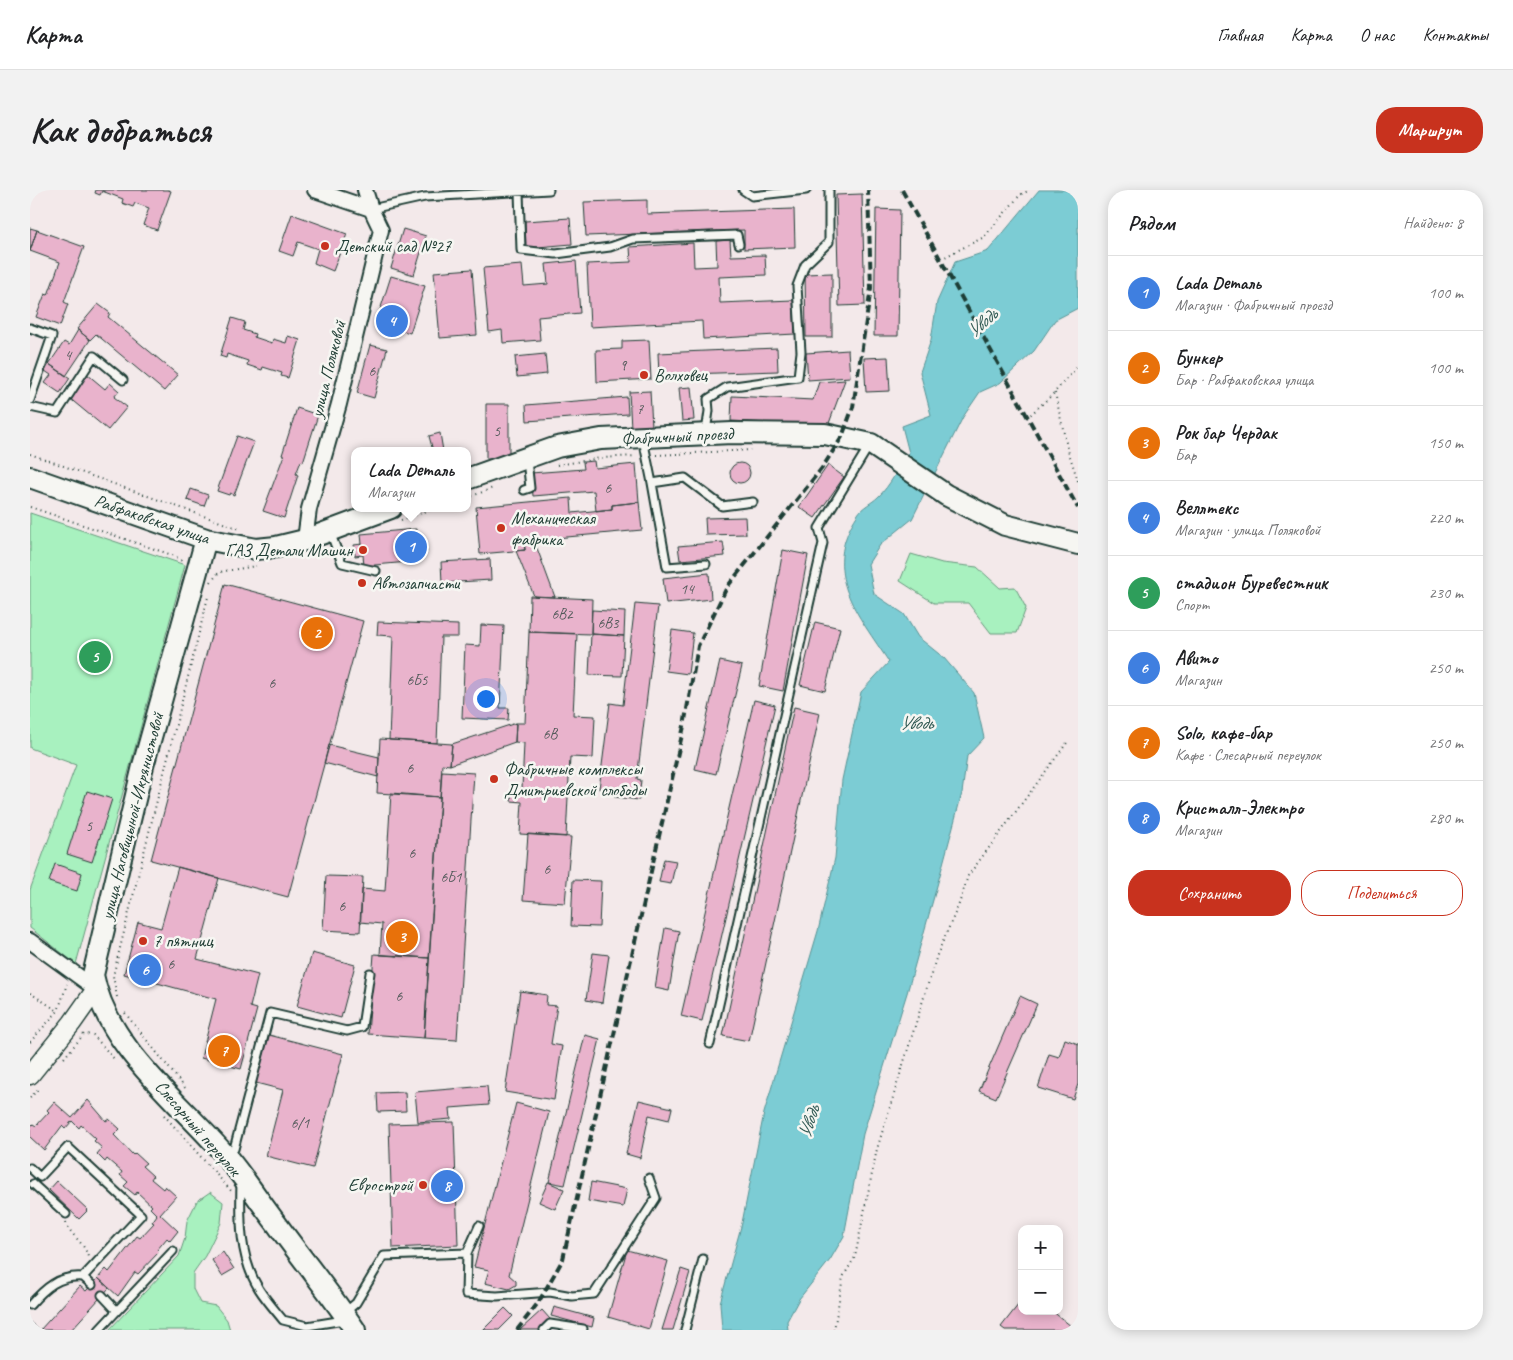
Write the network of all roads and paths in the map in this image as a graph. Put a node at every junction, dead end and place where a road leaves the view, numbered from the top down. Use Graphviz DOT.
graph roads {
  1 [pos="315,190"];
  2 [pos="366,190"];
  3 [pos="549,190"];
  4 [pos="743,190"];
  5 [pos="806,190"];
  6 [pos="829,190"];
  7 [pos="1030,190"];
  8 [pos="519,192"];
  9 [pos="371,209"];
  10 [pos="739,244"];
  11 [pos="940,259"];
  12 [pos="30,328"];
  13 [pos="1078,366"];
  14 [pos="123,380"];
  15 [pos="1055,392"];
  16 [pos="30,400"];
  17 [pos="30,407"];
  18 [pos="1027,418"];
  19 [pos="706,434"];
  20 [pos="870,444"];
  21 [pos="644,446"];
  22 [pos="760,450"];
  23 [pos="30,454"];
  24 [pos="527,457"];
  25 [pos="552,467"];
  26 [pos="30,477"];
  27 [pos="471,478"];
  28 [pos="1078,481"];
  29 [pos="652,483"];
  30 [pos="493,488"];
  31 [pos="524,490"];
  32 [pos="471,496"];
  33 [pos="753,502"];
  34 [pos="30,507"];
  35 [pos="413,512"];
  36 [pos="395,515"];
  37 [pos="241,529"];
  38 [pos="330,532"];
  39 [pos="206,539"];
  40 [pos="305,540"];
  41 [pos="1078,544"];
  42 [pos="706,564"];
  43 [pos="261,565"];
  44 [pos="186,568"];
  45 [pos="376,571"];
  46 [pos="1069,740"];
  47 [pos="30,941"];
  48 [pos="72,970"];
  49 [pos="370,973"];
  50 [pos="96,989"];
  51 [pos="30,993"];
  52 [pos="120,1003"];
  53 [pos="123,1010"];
  54 [pos="58,1011"];
  55 [pos="30,1042"];
  56 [pos="710,1044"];
  57 [pos="60,1062"];
  58 [pos="119,1064"];
  59 [pos="36,1079"];
  60 [pos="188,1091"];
  61 [pos="30,1098"];
  62 [pos="164,1115"];
  63 [pos="226,1157"];
  64 [pos="30,1168"];
  65 [pos="40,1177"];
  66 [pos="241,1177"];
  67 [pos="649,1178"];
  68 [pos="32,1186"];
  69 [pos="240,1202"];
  70 [pos="66,1214"];
  71 [pos="479,1226"];
  72 [pos="86,1248"];
  73 [pos="173,1251"];
  74 [pos="467,1253"];
  75 [pos="703,1259"];
  76 [pos="83,1277"];
  77 [pos="92,1285"];
  78 [pos="102,1295"];
  79 [pos="30,1305"];
  80 [pos="118,1311"];
  81 [pos="349,1321"];
  82 [pos="583,1329"];
  83 [pos="99,1330"];
  84 [pos="544,1330"];
  85 [pos="685,1330"];
  86 [pos="834,1330"];
  1 -- 9 [label="street"];
  2 -- 9 [label="street, улица Поляковой"];
  3 -- 8 [label="lane"];
  4 -- 5 [label="lane"];
  6 -- 19 [label="lane"];
  7 -- 11 [label="path"];
  8 -- 9 [label="lane"];
  8 -- 10 [label="lane"];
  9 -- 40 [label="street, улица Поляковой"];
  12 -- 16 [label="lane"];
  13 -- 15 [label="path"];
  14 -- 17 [label="lane"];
  15 -- 18 [label="path"];
  15 -- 28 [label="path"];
  19 -- 20 [label="main road, Фабричный проезд"];
  19 -- 21 [label="main road, Фабричный проезд"];
  20 -- 41 [label="main road, Фабричный проезд"];
  20 -- 56 [label="lane"];
  21 -- 22 [label="path"];
  21 -- 24 [label="main road, Фабричный проезд"];
  21 -- 25 [label="path"];
  21 -- 29 [label="lane"];
  23 -- 37 [label="path"];
  24 -- 27 [label="main road, Фабричный проезд"];
  24 -- 31 [label="lane"];
  26 -- 39 [label="main road, Рабфаковская улица"];
  29 -- 33 [label="lane"];
  29 -- 42 [label="lane"];
  30 -- 32 [label="path"];
  34 -- 44 [label="path"];
  35 -- 36 [label="path"];
  36 -- 38 [label="main road"];
  38 -- 40 [label="main road"];
  38 -- 45 [label="lane"];
  39 -- 40 [label="main road, Рабфаковская улица"];
  39 -- 50 [label="main road, улица Наговицыной-Икрянистовой"];
  43 -- 52 [label="path"];
  46 -- 86 [label="path"];
  47 -- 48 [label="street"];
  48 -- 50 [label="street"];
  48 -- 54 [label="path"];
  49 -- 63 [label="lane"];
  50 -- 59 [label="street"];
  50 -- 63 [label="main road, Слесарный переулок"];
  51 -- 54 [label="path"];
  53 -- 60 [label="path"];
  54 -- 55 [label="path"];
  57 -- 58 [label="path"];
  59 -- 61 [label="path"];
  62 -- 69 [label="path"];
  63 -- 66 [label="main road, Слесарный переулок"];
  64 -- 65 [label="lane"];
  65 -- 68 [label="lane"];
  65 -- 76 [label="lane"];
  66 -- 69 [label="lane"];
  66 -- 81 [label="main road, Слесарный переулок"];
  67 -- 74 [label="lane"];
  68 -- 70 [label="lane"];
  69 -- 81 [label="lane"];
  70 -- 72 [label="path"];
  71 -- 74 [label="lane"];
  73 -- 80 [label="lane"];
  74 -- 81 [label="lane"];
  75 -- 85 [label="lane"];
  76 -- 77 [label="lane"];
  76 -- 79 [label="lane"];
  78 -- 80 [label="lane"];
  80 -- 83 [label="lane"];
  82 -- 84 [label="lane"];
}
